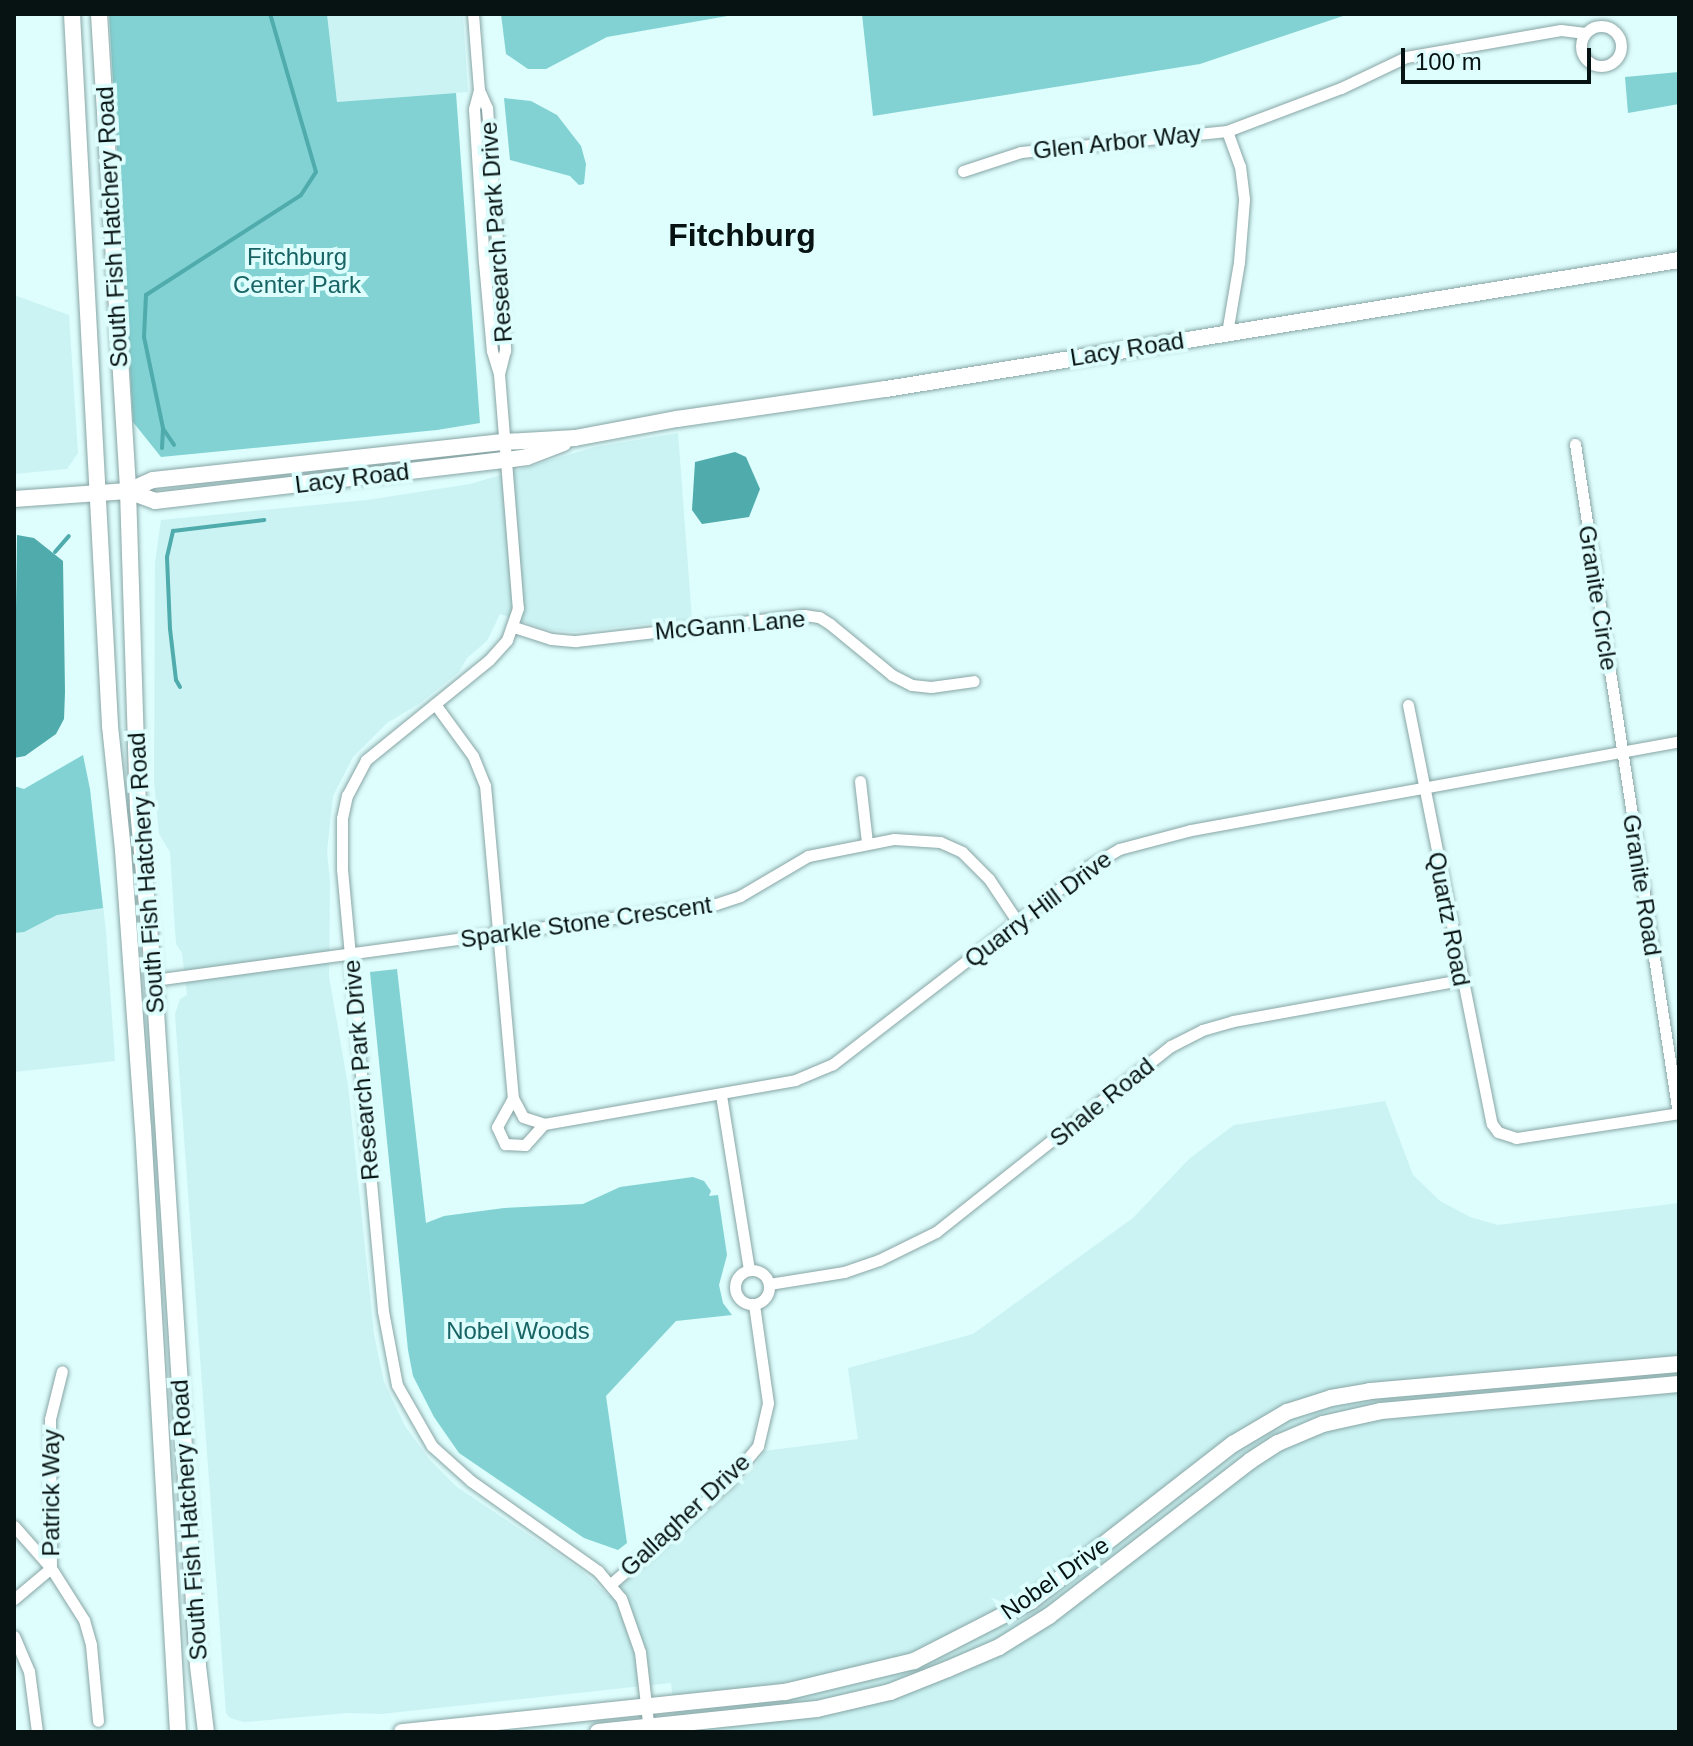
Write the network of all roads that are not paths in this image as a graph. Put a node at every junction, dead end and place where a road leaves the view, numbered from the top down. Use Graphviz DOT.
graph roads {
  1 [pos="72,14"];
  2 [pos="99,14"];
  3 [pos="473,14"];
  4 [pos="1585,33"];
  5 [pos="1227,131"];
  6 [pos="963,171"];
  7 [pos="1679,260"];
  8 [pos="1227,333"];
  9 [pos="575,438"];
  10 [pos="505,442"];
  11 [pos="1575,444"];
  12 [pos="506,460"];
  13 [pos="128,491"];
  14 [pos="98,493"];
  15 [pos="14,499"];
  16 [pos="514,627"];
  17 [pos="974,681"];
  18 [pos="435,704"];
  19 [pos="1408,705"];
  20 [pos="1679,741"];
  21 [pos="1621,752"];
  22 [pos="860,781"];
  23 [pos="1424,788"];
  24 [pos="867,842"];
  25 [pos="1017,921"];
  26 [pos="499,935"];
  27 [pos="351,954"];
  28 [pos="154,980"];
  29 [pos="1461,980"];
  30 [pos="721,1095"];
  31 [pos="513,1098"];
  32 [pos="1678,1113"];
  33 [pos="544,1124"];
  34 [pos="749,1270"];
  35 [pos="769,1284"];
  36 [pos="754,1305"];
  37 [pos="1679,1364"];
  38 [pos="62,1371"];
  39 [pos="1679,1384"];
  40 [pos="14,1526"];
  41 [pos="51,1568"];
  42 [pos="612,1583"];
  43 [pos="14,1599"];
  44 [pos="14,1636"];
  45 [pos="646,1704"];
  46 [pos="98,1721"];
  47 [pos="649,1729"];
  48 [pos="37,1732"];
  49 [pos="178,1732"];
  50 [pos="206,1732"];
  51 [pos="402,1732"];
  52 [pos="598,1732"];
  1 -- 14 [label="main road, South Fish Hatchery Road"];
  2 -- 13 [label="main road, South Fish Hatchery Road"];
  3 -- 10 [label="street, Research Park Drive"];
  4 -- 5 [label="street, Glen Arbor Way"];
  5 -- 6 [label="street, Glen Arbor Way"];
  5 -- 8 [label="street, Glen Arbor Way"];
  7 -- 8 [label="main road, Lacy Road"];
  8 -- 9 [label="main road, Lacy Road"];
  9 -- 10 [label="main road, Lacy Road"];
  9 -- 12 [label="main road, Lacy Road"];
  10 -- 12 [label="street, Research Park Drive"];
  10 -- 13 [label="main road, Lacy Road"];
  11 -- 21 [label="street, Granite Circle"];
  12 -- 13 [label="main road, Lacy Road"];
  12 -- 16 [label="street, Research Park Drive"];
  13 -- 14 [label="main road, Lacy Road"];
  13 -- 28 [label="main road, South Fish Hatchery Road"];
  14 -- 15 [label="main road, Lacy Road"];
  14 -- 49 [label="main road, South Fish Hatchery Road"];
  16 -- 17 [label="street, McGann Lane"];
  16 -- 18 [label="street, Research Park Drive"];
  18 -- 26 [label="street"];
  18 -- 27 [label="street, Research Park Drive"];
  19 -- 23 [label="street, Quartz Road"];
  20 -- 21 [label="street, Quarry Hill Drive"];
  21 -- 23 [label="street, Quarry Hill Drive"];
  21 -- 32 [label="street, Granite Road"];
  22 -- 24 [label="street"];
  23 -- 25 [label="street, Quarry Hill Drive"];
  23 -- 29 [label="street, Quartz Road"];
  24 -- 25 [label="street, Sparkle Stone Crescent"];
  24 -- 26 [label="street, Sparkle Stone Crescent"];
  25 -- 30 [label="street, Quarry Hill Drive"];
  26 -- 27 [label="street, Sparkle Stone Crescent"];
  26 -- 31 [label="street"];
  27 -- 28 [label="street, Sparkle Stone Crescent"];
  27 -- 42 [label="street, Research Park Drive"];
  28 -- 50 [label="main road, South Fish Hatchery Road"];
  29 -- 32 [label="street, Quartz Road"];
  29 -- 35 [label="street, Shale Road"];
  30 -- 33 [label="street, Quarry Hill Drive"];
  30 -- 34 [label="street"];
  31 -- 33 [label="street, Quarry Hill Drive"];
  31 -- 33 [label="street"];
  34 -- 35 [label="street"];
  34 -- 36 [label="street"];
  35 -- 36 [label="street"];
  36 -- 42 [label="street, Gallagher Drive"];
  37 -- 45 [label="main road, Nobel Drive"];
  38 -- 41 [label="street, Patrick Way"];
  39 -- 47 [label="main road, Nobel Drive"];
  40 -- 41 [label="street"];
  41 -- 43 [label="street, Patrick Way"];
  41 -- 46 [label="street"];
  42 -- 45 [label="street, Research Park Drive"];
  44 -- 48 [label="street"];
  45 -- 47 [label="street, Research Park Drive"];
  45 -- 51 [label="main road, Nobel Drive"];
  47 -- 52 [label="main road, Nobel Drive"];
}
